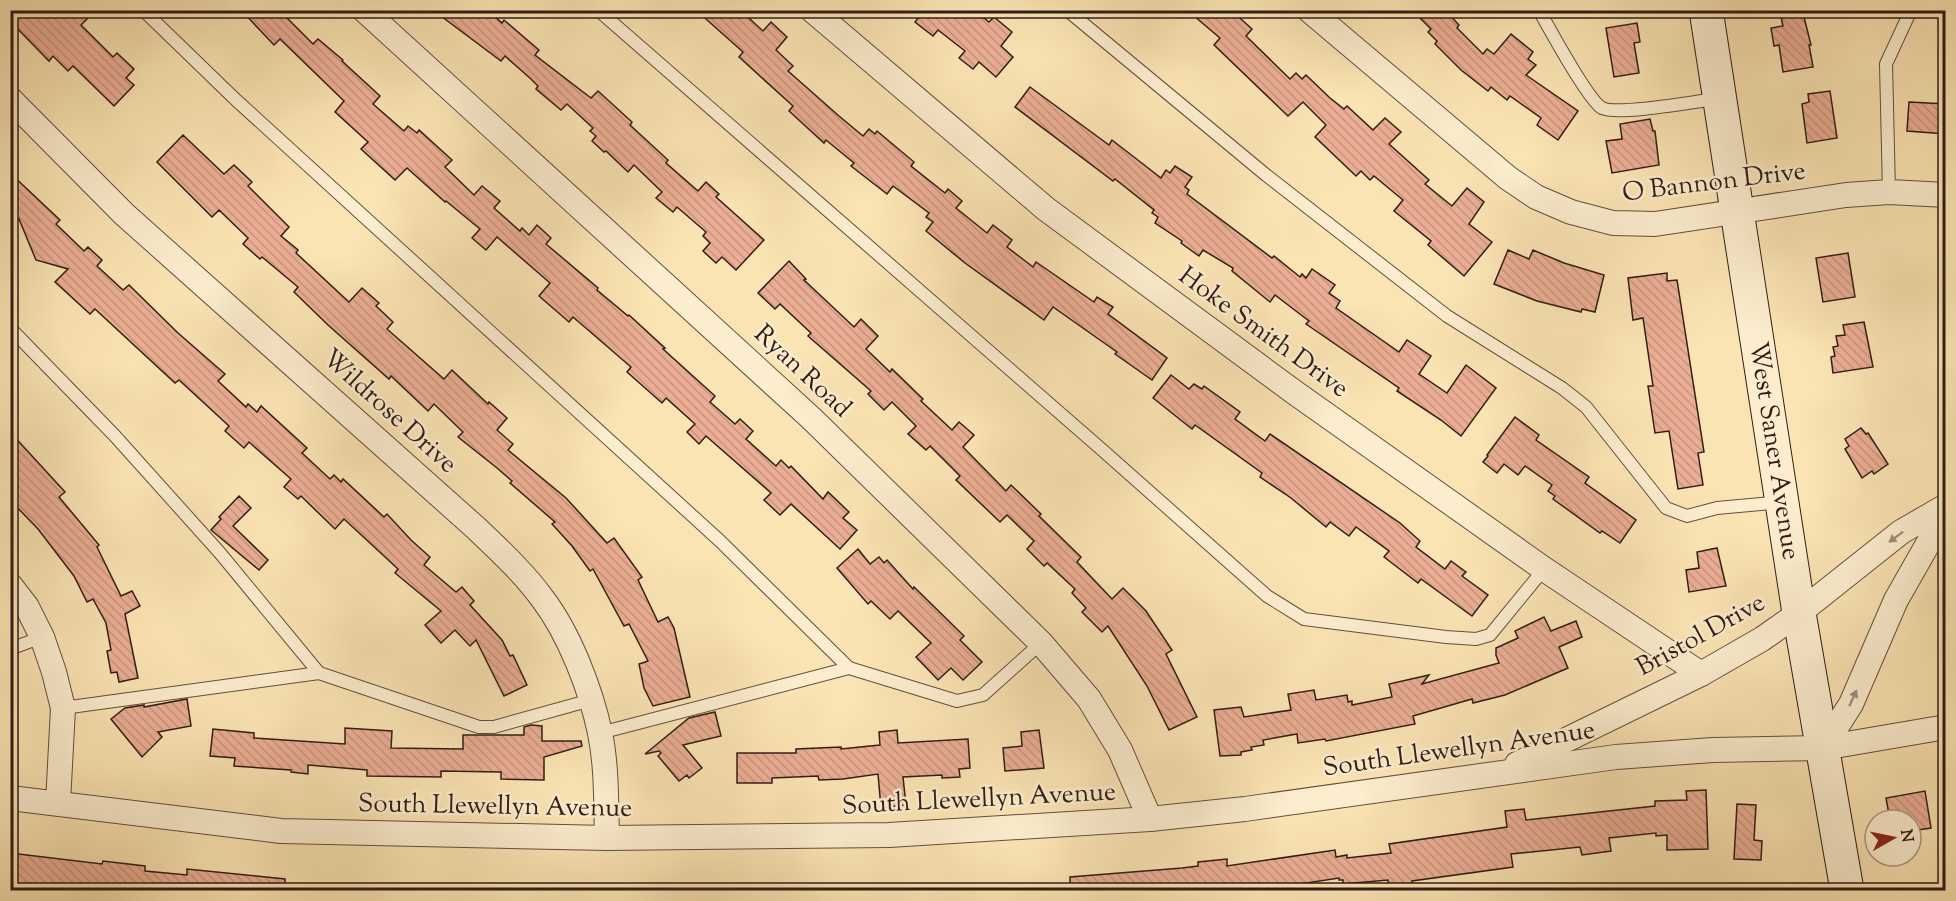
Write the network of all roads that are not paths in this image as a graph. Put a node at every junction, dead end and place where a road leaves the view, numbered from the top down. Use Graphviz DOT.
graph roads {
  1 [pos="143,10"];
  2 [pos="364,10"];
  3 [pos="598,10"];
  4 [pos="812,10"];
  5 [pos="1066,10"];
  6 [pos="1309,10"];
  7 [pos="1539,10"];
  8 [pos="1706,10"];
  9 [pos="1911,10"];
  10 [pos="10,99"];
  11 [pos="1720,99"];
  12 [pos="1889,192"];
  13 [pos="1946,195"];
  14 [pos="1738,212"];
  15 [pos="10,328"];
  16 [pos="1782,502"];
  17 [pos="1946,506"];
  18 [pos="1946,512"];
  19 [pos="1544,569"];
  20 [pos="10,585"];
  21 [pos="1799,613"];
  22 [pos="42,637"];
  23 [pos="1041,643"];
  24 [pos="10,649"];
  25 [pos="849,668"];
  26 [pos="319,673"];
  27 [pos="1701,674"];
  28 [pos="591,700"];
  29 [pos="63,708"];
  30 [pos="1946,727"];
  31 [pos="600,734"];
  32 [pos="1824,748"];
  33 [pos="1499,773"];
  34 [pos="10,798"];
  35 [pos="58,803"];
  36 [pos="1150,819"];
  37 [pos="607,838"];
  38 [pos="1847,891"];
  1 -- 25 [label="lane"];
  2 -- 23 [label="street, Ryan Road"];
  3 -- 19 [label="lane"];
  4 -- 19 [label="street, Hoke Smith Drive"];
  5 -- 16 [label="lane"];
  6 -- 14 [label="street, O Bannon Drive"];
  7 -- 11 [label="lane"];
  8 -- 11 [label="street, West Saner Avenue"];
  9 -- 12 [label="lane"];
  10 -- 28 [label="street, Wildrose Drive"];
  11 -- 14 [label="street, West Saner Avenue"];
  12 -- 13 [label="street, O Bannon Drive"];
  12 -- 14 [label="street, O Bannon Drive"];
  14 -- 16 [label="street, West Saner Avenue"];
  15 -- 26 [label="lane"];
  16 -- 21 [label="street, West Saner Avenue"];
  17 -- 21 [label="street, Bristol Drive, one-way"];
  32 -- 18 [label="street, one-way"];
  19 -- 27 [label="street, Hoke Smith Drive"];
  20 -- 22 [label="street"];
  21 -- 27 [label="street, Bristol Drive"];
  21 -- 32 [label="street, West Saner Avenue"];
  22 -- 24 [label="lane"];
  22 -- 29 [label="street"];
  23 -- 25 [label="lane"];
  23 -- 36 [label="street, Ryan Road"];
  25 -- 31 [label="lane"];
  26 -- 28 [label="lane"];
  26 -- 29 [label="lane"];
  27 -- 33 [label="street, Bristol Drive"];
  28 -- 31 [label="street, Wildrose Drive"];
  29 -- 35 [label="street"];
  30 -- 32 [label="street, South Llewellyn Avenue"];
  31 -- 37 [label="street, Wildrose Drive"];
  32 -- 33 [label="street, South Llewellyn Avenue"];
  32 -- 38 [label="street, West Saner Avenue"];
  33 -- 36 [label="street, South Llewellyn Avenue"];
  34 -- 35 [label="street, South Llewellyn Avenue"];
  35 -- 37 [label="street, South Llewellyn Avenue"];
  36 -- 37 [label="street, South Llewellyn Avenue"];
}
